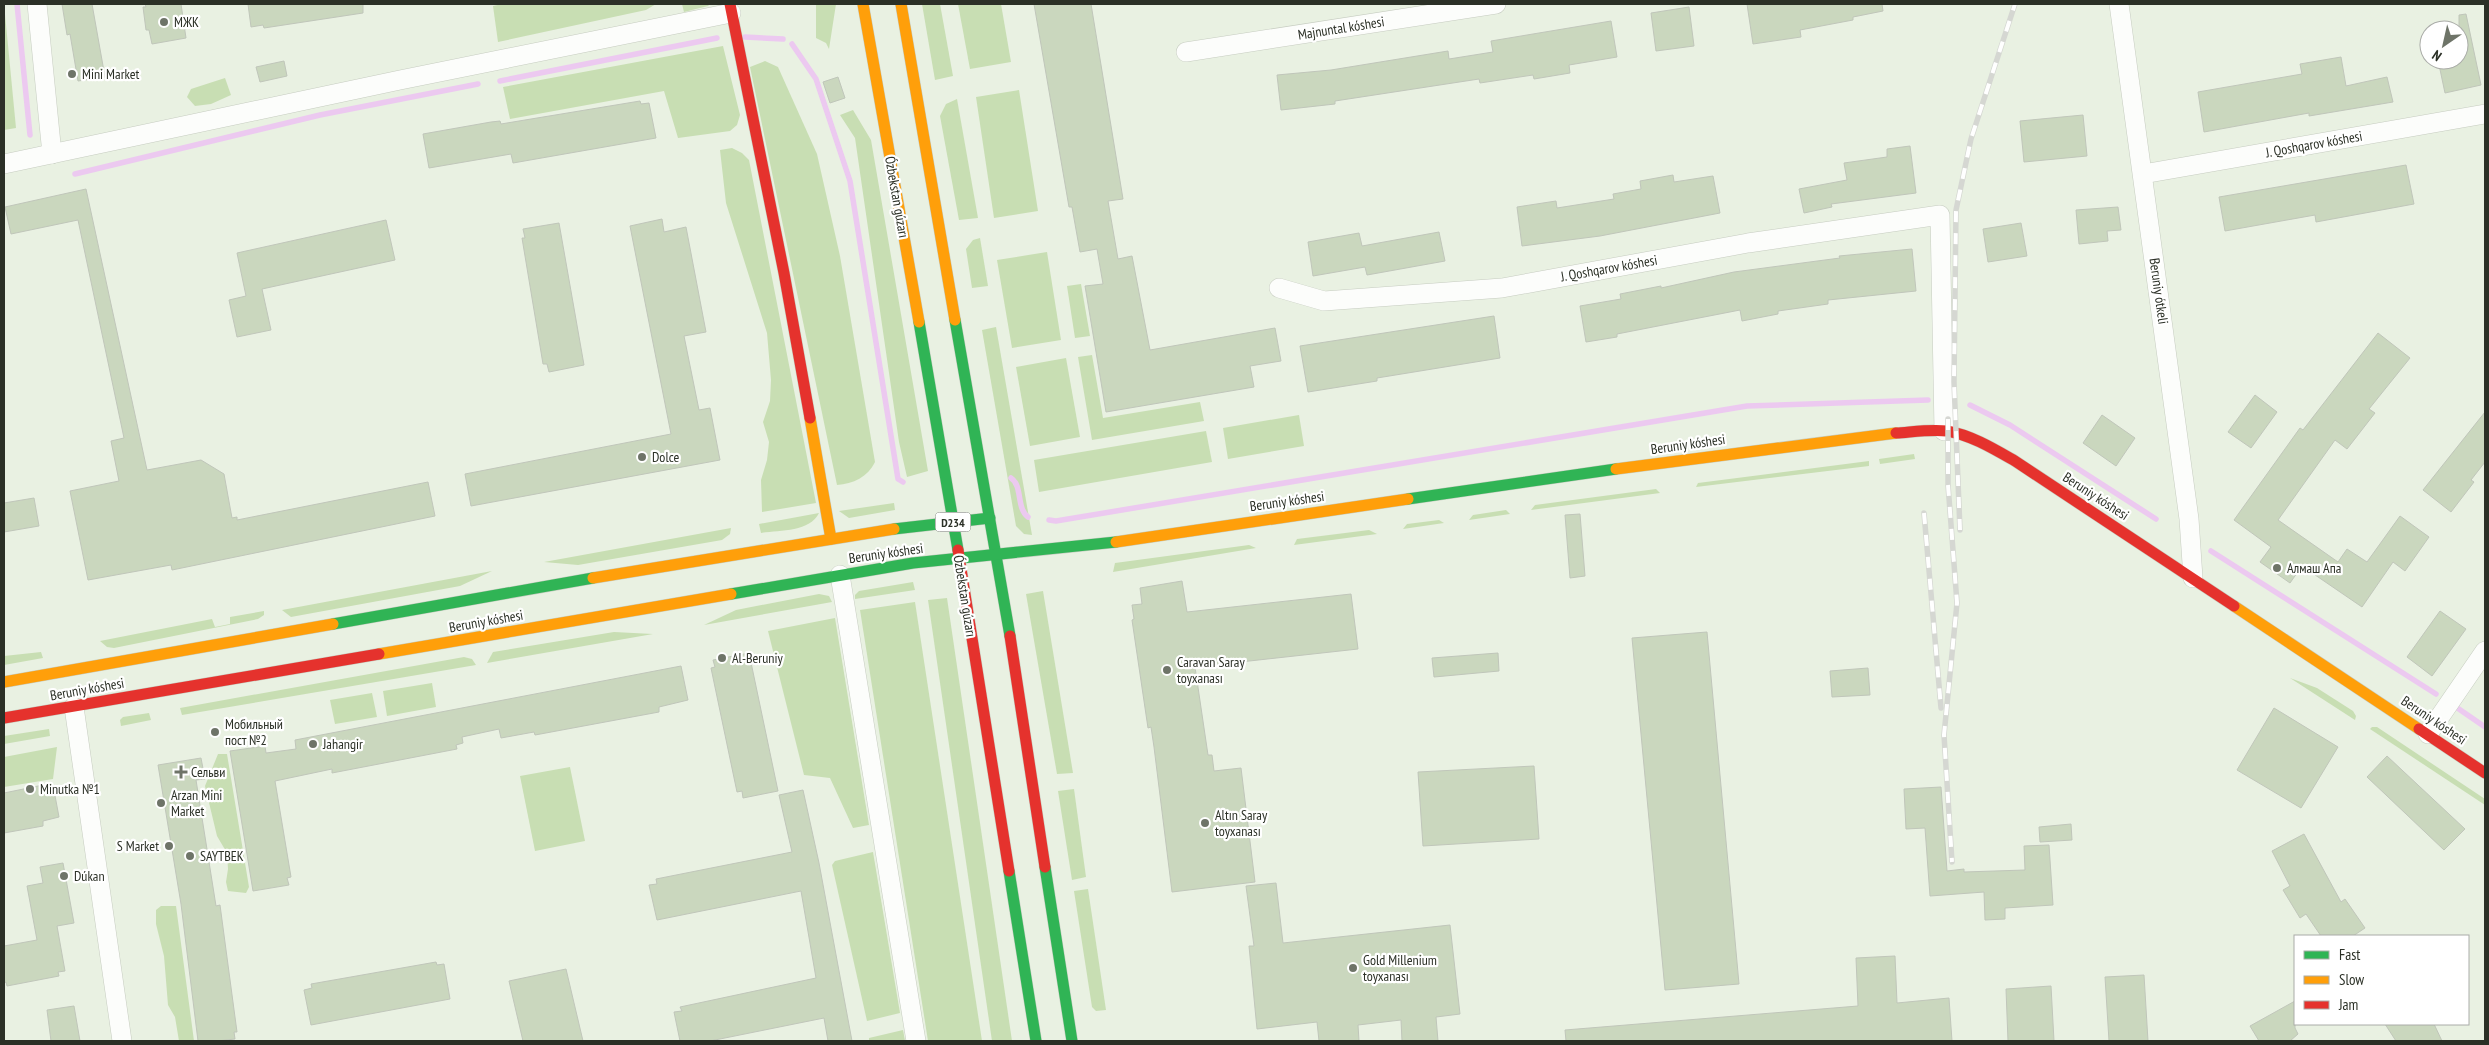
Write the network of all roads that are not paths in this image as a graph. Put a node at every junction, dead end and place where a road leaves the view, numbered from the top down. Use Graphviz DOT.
graph roads {
  1 [pos="37,4"];
  2 [pos="863,4"];
  3 [pos="902,4"];
  4 [pos="1496,4"];
  5 [pos="2119,4"];
  6 [pos="731,8"];
  7 [pos="1186,52"];
  8 [pos="2485,114"];
  9 [pos="52,154"];
  10 [pos="4,164"];
  11 [pos="2143,174"];
  12 [pos="1279,288"];
  13 [pos="1944,431"];
  14 [pos="990,518"];
  15 [pos="953,522"];
  16 [pos="906,526"];
  17 [pos="831,539"];
  18 [pos="997,556"];
  19 [pos="959,559"];
  20 [pos="913,563"];
  21 [pos="840,575"];
  22 [pos="2194,578"];
  23 [pos="2485,650"];
  24 [pos="4,682"];
  25 [pos="74,707"];
  26 [pos="4,718"];
  27 [pos="2428,734"];
  28 [pos="2485,773"];
  29 [pos="122,1041"];
  30 [pos="916,1041"];
  31 [pos="1036,1041"];
  32 [pos="1072,1041"];
  1 -- 9 [label="street"];
  2 -- 15 [label="main road, Ózbekstan gúzarı / D234"];
  3 -- 14 [label="main road, D234"];
  4 -- 7 [label="street, Majnuntal kóshesi"];
  5 -- 11 [label="street, Beruniy ótkeli"];
  6 -- 9 [label="street"];
  6 -- 17 [label="main road"];
  8 -- 11 [label="street, J. Qoshqarov kóshesi"];
  9 -- 10 [label="street"];
  11 -- 22 [label="street, Beruniy ótkeli"];
  12 -- 13 [label="street, J. Qoshqarov kóshesi"];
  13 -- 18 [label="main road, Beruniy kóshesi"];
  13 -- 22 [label="main road, Beruniy kóshesi"];
  14 -- 15 [label="main road, Beruniy kóshesi"];
  14 -- 18 [label="main road, D234"];
  15 -- 16 [label="main road, Beruniy kóshesi"];
  15 -- 19 [label="main road, Ózbekstan gúzarı / D234"];
  16 -- 17 [label="main road, Beruniy kóshesi"];
  16 -- 20 [label="main road"];
  17 -- 24 [label="main road, Beruniy kóshesi"];
  18 -- 19 [label="main road, Beruniy kóshesi"];
  18 -- 32 [label="main road, D234"];
  19 -- 20 [label="main road, Beruniy kóshesi"];
  19 -- 31 [label="main road, Ózbekstan gúzarı / D234"];
  20 -- 21 [label="main road, Beruniy kóshesi"];
  21 -- 25 [label="main road, Beruniy kóshesi"];
  21 -- 30 [label="street"];
  22 -- 27 [label="main road, Beruniy kóshesi"];
  23 -- 27 [label="street"];
  25 -- 26 [label="main road, Beruniy kóshesi"];
  25 -- 29 [label="street"];
  27 -- 28 [label="main road, Beruniy kóshesi"];
}
